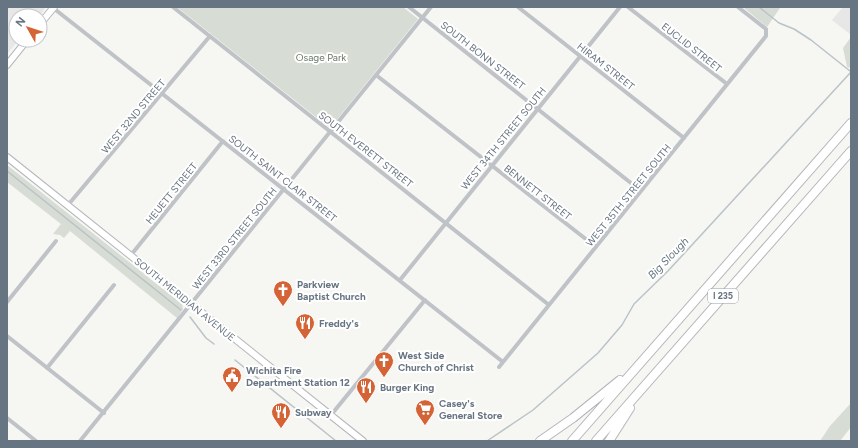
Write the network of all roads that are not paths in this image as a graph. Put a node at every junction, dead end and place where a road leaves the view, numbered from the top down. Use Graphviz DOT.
graph roads {
  1 [pos="53,7"];
  2 [pos="173,7"];
  3 [pos="409,7"];
  4 [pos="431,7"];
  5 [pos="518,7"];
  6 [pos="620,7"];
  7 [pos="628,7"];
  8 [pos="738,7"];
  9 [pos="422,18"];
  10 [pos="210,36"];
  11 [pos="21,48"];
  12 [pos="580,56"];
  13 [pos="7,65"];
  14 [pos="376,75"];
  15 [pos="727,84"];
  16 [pos="163,93"];
  17 [pos="537,109"];
  18 [pos="851,123"];
  19 [pos="330,131"];
  20 [pos="684,138"];
  21 [pos="224,141"];
  22 [pos="851,151"];
  23 [pos="7,157"];
  24 [pos="492,166"];
  25 [pos="284,188"];
  26 [pos="641,191"];
  27 [pos="68,205"];
  28 [pos="446,223"];
  29 [pos="56,241"];
  30 [pos="596,248"];
  31 [pos="131,255"];
  32 [pos="400,280"];
  33 [pos="114,285"];
  34 [pos="425,300"];
  35 [pos="7,302"];
  36 [pos="192,304"];
  37 [pos="549,305"];
  38 [pos="7,336"];
  39 [pos="647,355"];
  40 [pos="503,362"];
  41 [pos="500,367"];
  42 [pos="47,368"];
  43 [pos="649,381"];
  44 [pos="104,413"];
  45 [pos="331,415"];
  46 [pos="7,418"];
  47 [pos="36,441"];
  48 [pos="80,441"];
  49 [pos="363,441"];
  50 [pos="540,441"];
  51 [pos="572,441"];
  52 [pos="596,441"];
  53 [pos="609,441"];
  1 -- 16 [label="street, SOUTH SAINT CLAIR STREET"];
  2 -- 10 [label="street, SOUTH EVERETT STREET"];
  3 -- 9 [label="street, SOUTH BONN STREET"];
  4 -- 9 [label="street, WEST 33RD STREET SOUTH"];
  5 -- 12 [label="street, HIRAM STREET"];
  6 -- 12 [label="street, WEST 34TH STREET SOUTH"];
  7 -- 15 [label="street, EUCLID STREET"];
  8 -- 15 [label="street, WEST 35TH STREET SOUTH"];
  9 -- 14 [label="street, WEST 33RD STREET SOUTH"];
  9 -- 17 [label="street, SOUTH BONN STREET"];
  10 -- 16 [label="street, WEST 32ND STREET"];
  10 -- 19 [label="street, SOUTH EVERETT STREET"];
  11 -- 13 [label="main road"];
  12 -- 17 [label="street, WEST 34TH STREET SOUTH"];
  12 -- 20 [label="street, HIRAM STREET"];
  14 -- 19 [label="street, WEST 33RD STREET SOUTH"];
  14 -- 24 [label="street, BENNETT STREET"];
  15 -- 20 [label="street, WEST 35TH STREET SOUTH"];
  16 -- 21 [label="street, SOUTH SAINT CLAIR STREET"];
  16 -- 27 [label="street, WEST 32ND STREET"];
  17 -- 24 [label="street, WEST 34TH STREET SOUTH"];
  17 -- 26 [label="street, SOUTH BONN STREET"];
  18 -- 39 [label="highway, I 235"];
  19 -- 25 [label="street, WEST 33RD STREET SOUTH"];
  19 -- 28 [label="street, SOUTH EVERETT STREET"];
  20 -- 26 [label="street, WEST 35TH STREET SOUTH"];
  21 -- 25 [label="street, SOUTH SAINT CLAIR STREET"];
  21 -- 31 [label="street, HEUETT STREET"];
  22 -- 43 [label="highway, I 235"];
  23 -- 27 [label="main road, SOUTH MERIDIAN AVENUE"];
  24 -- 28 [label="street, WEST 34TH STREET SOUTH"];
  24 -- 30 [label="street, BENNETT STREET"];
  25 -- 32 [label="street, SOUTH SAINT CLAIR STREET"];
  25 -- 36 [label="street, WEST 33RD STREET SOUTH"];
  26 -- 30 [label="street, WEST 35TH STREET SOUTH"];
  27 -- 31 [label="main road, SOUTH MERIDIAN AVENUE"];
  28 -- 32 [label="street, WEST 34TH STREET SOUTH"];
  28 -- 37 [label="street, SOUTH EVERETT STREET"];
  29 -- 35 [label="street"];
  30 -- 37 [label="street, WEST 35TH STREET SOUTH"];
  31 -- 36 [label="main road, SOUTH MERIDIAN AVENUE"];
  32 -- 34 [label="street, SOUTH SAINT CLAIR STREET"];
  33 -- 42 [label="street"];
  34 -- 40 [label="street, SOUTH SAINT CLAIR STREET"];
  34 -- 45 [label="street"];
  36 -- 44 [label="street, WEST 33RD STREET SOUTH"];
  36 -- 45 [label="main road, SOUTH MERIDIAN AVENUE"];
  37 -- 40 [label="street, WEST 35TH STREET SOUTH"];
  38 -- 42 [label="street"];
  39 -- 50 [label="highway"];
  39 -- 51 [label="highway, I 235"];
  40 -- 41 [label="street, WEST 35TH STREET SOUTH"];
  42 -- 44 [label="street"];
  43 -- 52 [label="highway, I 235"];
  43 -- 53 [label="highway"];
  44 -- 48 [label="street, WEST 33RD STREET SOUTH"];
  45 -- 49 [label="main road, SOUTH MERIDIAN AVENUE"];
  46 -- 47 [label="street"];
}
